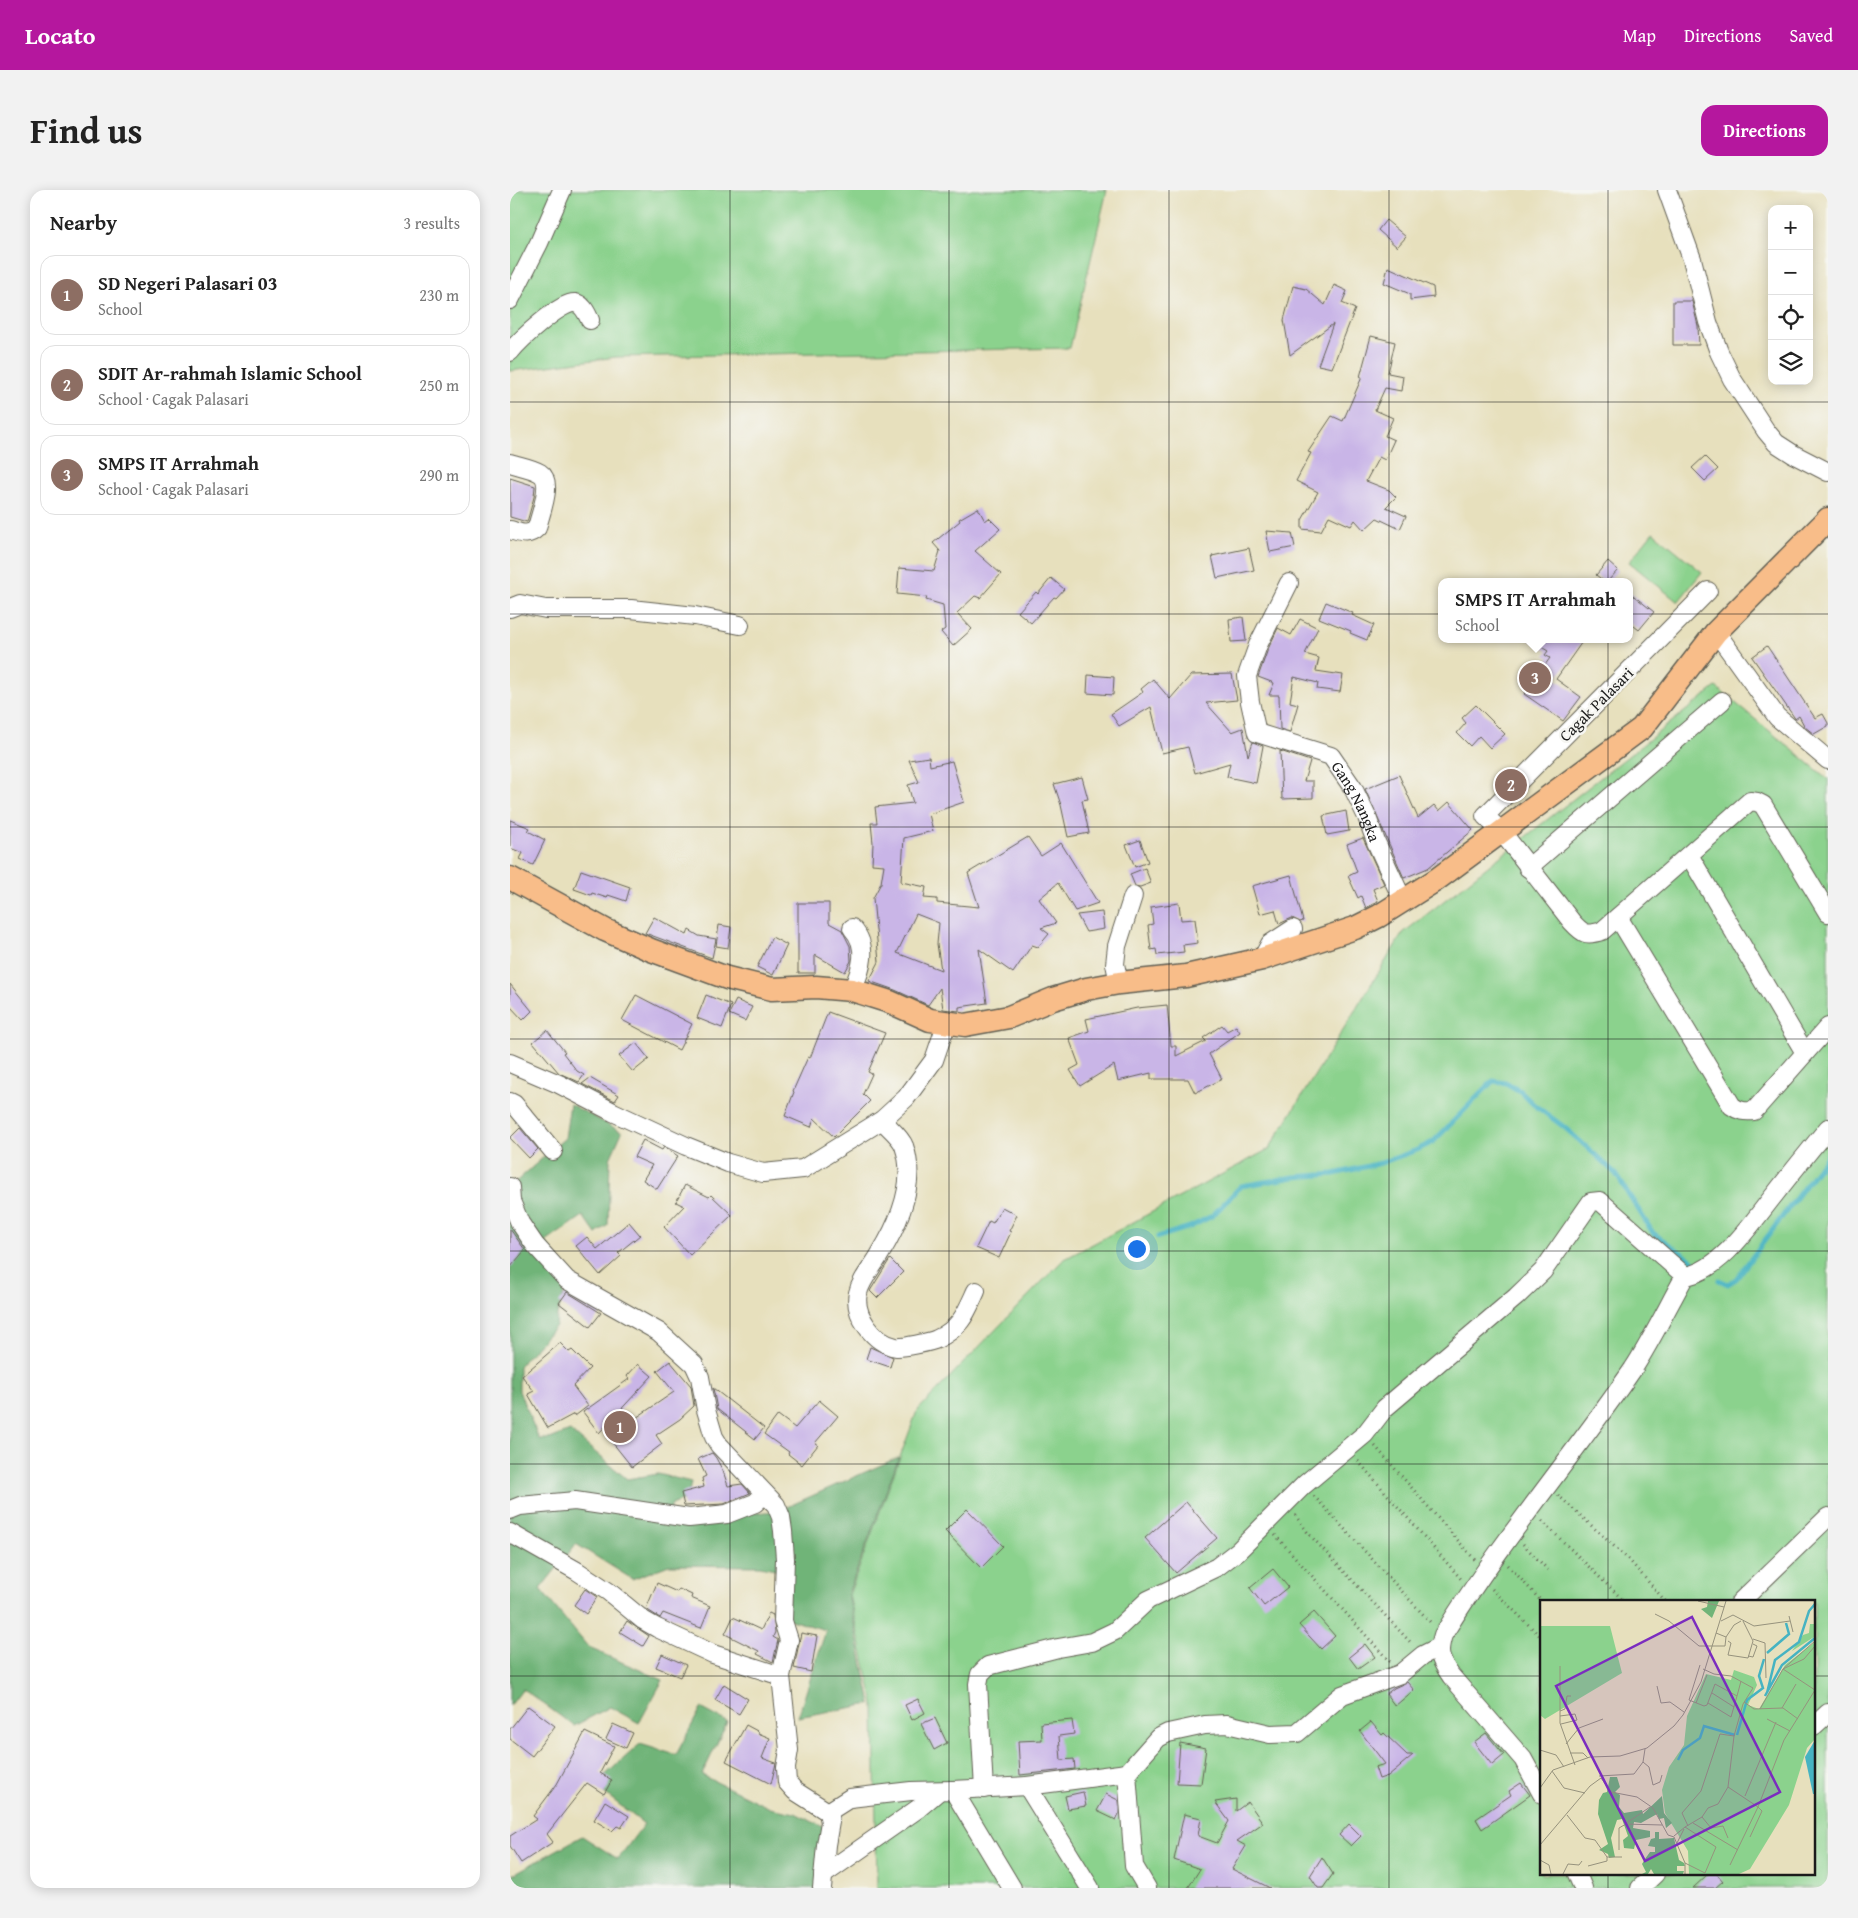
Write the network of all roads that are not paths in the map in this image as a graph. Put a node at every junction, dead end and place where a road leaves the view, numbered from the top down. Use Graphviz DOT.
graph roads {
  1 [pos="562,190"];
  2 [pos="1667,190"];
  3 [pos="510,300"];
  4 [pos="590,320"];
  5 [pos="510,352"];
  6 [pos="510,463"];
  7 [pos="1828,472"];
  8 [pos="1828,519"];
  9 [pos="510,530"];
  10 [pos="1289,583"];
  11 [pos="1708,591"];
  12 [pos="510,608"];
  13 [pos="740,624"];
  14 [pos="1716,632"];
  15 [pos="1722,701"];
  16 [pos="1828,760"];
  17 [pos="1502,831"];
  18 [pos="1689,855"];
  19 [pos="1528,868"];
  20 [pos="510,878"];
  21 [pos="1133,896"];
  22 [pos="1402,901"];
  23 [pos="1828,913"];
  24 [pos="1618,917"];
  25 [pos="852,928"];
  26 [pos="1292,929"];
  27 [pos="1262,959"];
  28 [pos="1119,983"];
  29 [pos="852,990"];
  30 [pos="947,1022"];
  31 [pos="1828,1027"];
  32 [pos="1805,1053"];
  33 [pos="510,1063"];
  34 [pos="510,1102"];
  35 [pos="882,1120"];
  36 [pos="1828,1128"];
  37 [pos="553,1151"];
  38 [pos="510,1188"];
  39 [pos="1696,1273"];
  40 [pos="976,1291"];
  41 [pos="765,1494"];
  42 [pos="510,1510"];
  43 [pos="1828,1517"];
  44 [pos="510,1534"];
  45 [pos="1742,1600"];
  46 [pos="1441,1641"];
  47 [pos="781,1676"];
  48 [pos="1828,1714"];
  49 [pos="1816,1724"];
  50 [pos="1127,1773"];
  51 [pos="1027,1786"];
  52 [pos="1540,1786"];
  53 [pos="984,1789"];
  54 [pos="946,1790"];
  55 [pos="828,1812"];
  56 [pos="1578,1876"];
  57 [pos="1653,1876"];
  58 [pos="823,1882"];
  59 [pos="1012,1888"];
  60 [pos="1090,1888"];
  61 [pos="1148,1888"];
  62 [pos="1583,1888"];
  63 [pos="1640,1888"];
  1 -- 3 [label="street"];
  2 -- 7 [label="street"];
  4 -- 5 [label="street"];
  6 -- 9 [label="street"];
  8 -- 14 [label="main road"];
  10 -- 22 [label="street, Gang Nangka"];
  11 -- 17 [label="street, Cagak Palasari"];
  12 -- 13 [label="street"];
  14 -- 16 [label="street"];
  14 -- 17 [label="main road"];
  15 -- 19 [label="street"];
  17 -- 19 [label="street"];
  17 -- 22 [label="main road"];
  18 -- 23 [label="street"];
  18 -- 24 [label="street"];
  18 -- 32 [label="street"];
  19 -- 24 [label="street"];
  20 -- 29 [label="main road"];
  21 -- 28 [label="street"];
  22 -- 27 [label="main road"];
  24 -- 32 [label="street"];
  25 -- 29 [label="street"];
  26 -- 27 [label="street"];
  27 -- 28 [label="main road"];
  28 -- 30 [label="main road"];
  29 -- 30 [label="main road"];
  30 -- 35 [label="street"];
  31 -- 32 [label="street"];
  33 -- 35 [label="street"];
  34 -- 37 [label="street"];
  35 -- 40 [label="street"];
  36 -- 39 [label="street"];
  38 -- 41 [label="street"];
  39 -- 46 [label="street"];
  39 -- 53 [label="street"];
  41 -- 42 [label="street"];
  41 -- 47 [label="street"];
  43 -- 45 [label="street"];
  44 -- 47 [label="street"];
  46 -- 50 [label="street"];
  46 -- 52 [label="street"];
  47 -- 55 [label="street"];
  48 -- 49 [label="street"];
  50 -- 51 [label="street"];
  50 -- 61 [label="street"];
  51 -- 53 [label="street"];
  51 -- 60 [label="street"];
  53 -- 54 [label="street"];
  54 -- 55 [label="street"];
  54 -- 58 [label="street"];
  54 -- 59 [label="street"];
  55 -- 58 [label="street"];
  56 -- 62 [label="street"];
  57 -- 63 [label="street"];
}
